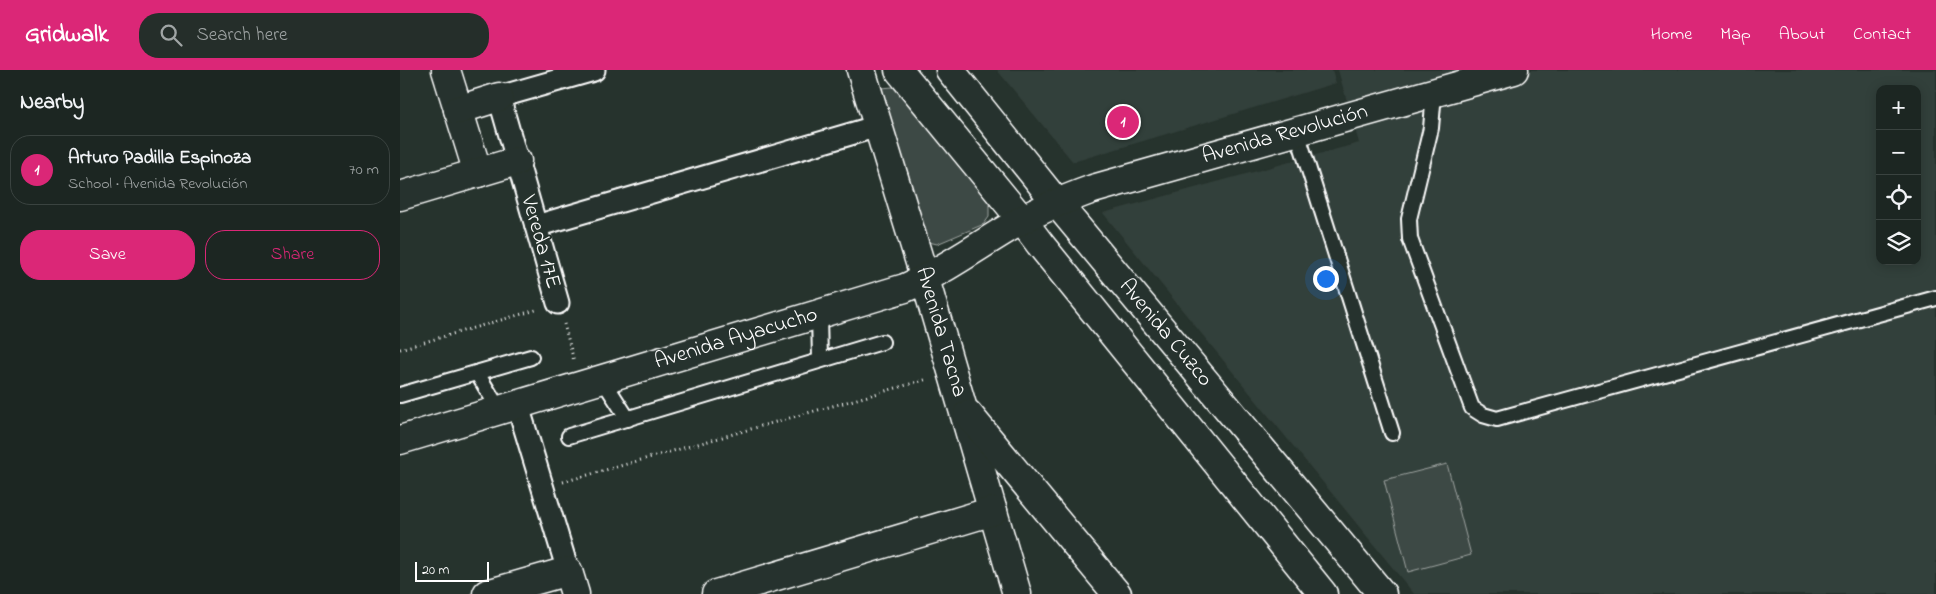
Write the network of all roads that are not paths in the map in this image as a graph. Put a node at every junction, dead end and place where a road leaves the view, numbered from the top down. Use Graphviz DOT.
graph roads {
  1 [pos="446,70"];
  2 [pos="594,70"];
  3 [pos="862,70"];
  4 [pos="899,70"];
  5 [pos="950,70"];
  6 [pos="1514,70"];
  7 [pos="1434,93"];
  8 [pos="499,97"];
  9 [pos="458,110"];
  10 [pos="878,126"];
  11 [pos="1297,132"];
  12 [pos="517,161"];
  13 [pos="478,173"];
  14 [pos="400,196"];
  15 [pos="1056,202"];
  16 [pos="1022,220"];
  17 [pos="536,226"];
  18 [pos="925,279"];
  19 [pos="1936,298"];
  20 [pos="558,304"];
  21 [pos="819,315"];
  22 [pos="882,342"];
  23 [pos="531,357"];
  24 [pos="820,360"];
  25 [pos="477,373"];
  26 [pos="592,383"];
  27 [pos="400,395"];
  28 [pos="962,405"];
  29 [pos="509,408"];
  30 [pos="628,419"];
  31 [pos="1392,433"];
  32 [pos="569,436"];
  33 [pos="400,440"];
  34 [pos="993,511"];
  35 [pos="572,583"];
  36 [pos="487,594"];
  37 [pos="716,594"];
  38 [pos="1017,594"];
  39 [pos="1117,594"];
  40 [pos="1323,594"];
  41 [pos="1382,594"];
  1 -- 9 [label="street"];
  2 -- 8 [label="street"];
  3 -- 10 [label="street, Avenida Tacna"];
  4 -- 16 [label="street, Avenida Cuzco"];
  5 -- 15 [label="street, Avenida Cuzco"];
  6 -- 7 [label="street, Avenida Revolución"];
  7 -- 11 [label="street, Avenida Revolución"];
  7 -- 19 [label="lane"];
  8 -- 9 [label="street"];
  8 -- 12 [label="street, Vereda 17E"];
  9 -- 13 [label="street"];
  10 -- 17 [label="street"];
  10 -- 18 [label="street, Avenida Tacna"];
  11 -- 15 [label="street, Avenida Revolución"];
  11 -- 31 [label="lane"];
  12 -- 13 [label="street"];
  12 -- 17 [label="street, Vereda 17E"];
  13 -- 14 [label="street"];
  15 -- 16 [label="street, Avenida Ayacucho"];
  15 -- 41 [label="street, Avenida Cuzco"];
  16 -- 18 [label="street, Avenida Ayacucho"];
  16 -- 40 [label="street, Avenida Cuzco"];
  17 -- 20 [label="street, Vereda 17E"];
  18 -- 21 [label="street, Avenida Ayacucho"];
  18 -- 28 [label="street, Avenida Tacna"];
  21 -- 24 [label="lane"];
  21 -- 26 [label="street, Avenida Ayacucho"];
  22 -- 24 [label="lane"];
  23 -- 25 [label="lane"];
  24 -- 30 [label="lane"];
  25 -- 27 [label="lane"];
  25 -- 29 [label="lane"];
  26 -- 29 [label="street, Avenida Ayacucho"];
  26 -- 30 [label="lane"];
  28 -- 34 [label="street, Avenida Tacna"];
  28 -- 39 [label="street"];
  29 -- 33 [label="street, Avenida Ayacucho"];
  29 -- 35 [label="street"];
  30 -- 32 [label="lane"];
  34 -- 37 [label="street"];
  34 -- 38 [label="street, Avenida Tacna"];
  35 -- 36 [label="street"];
}
